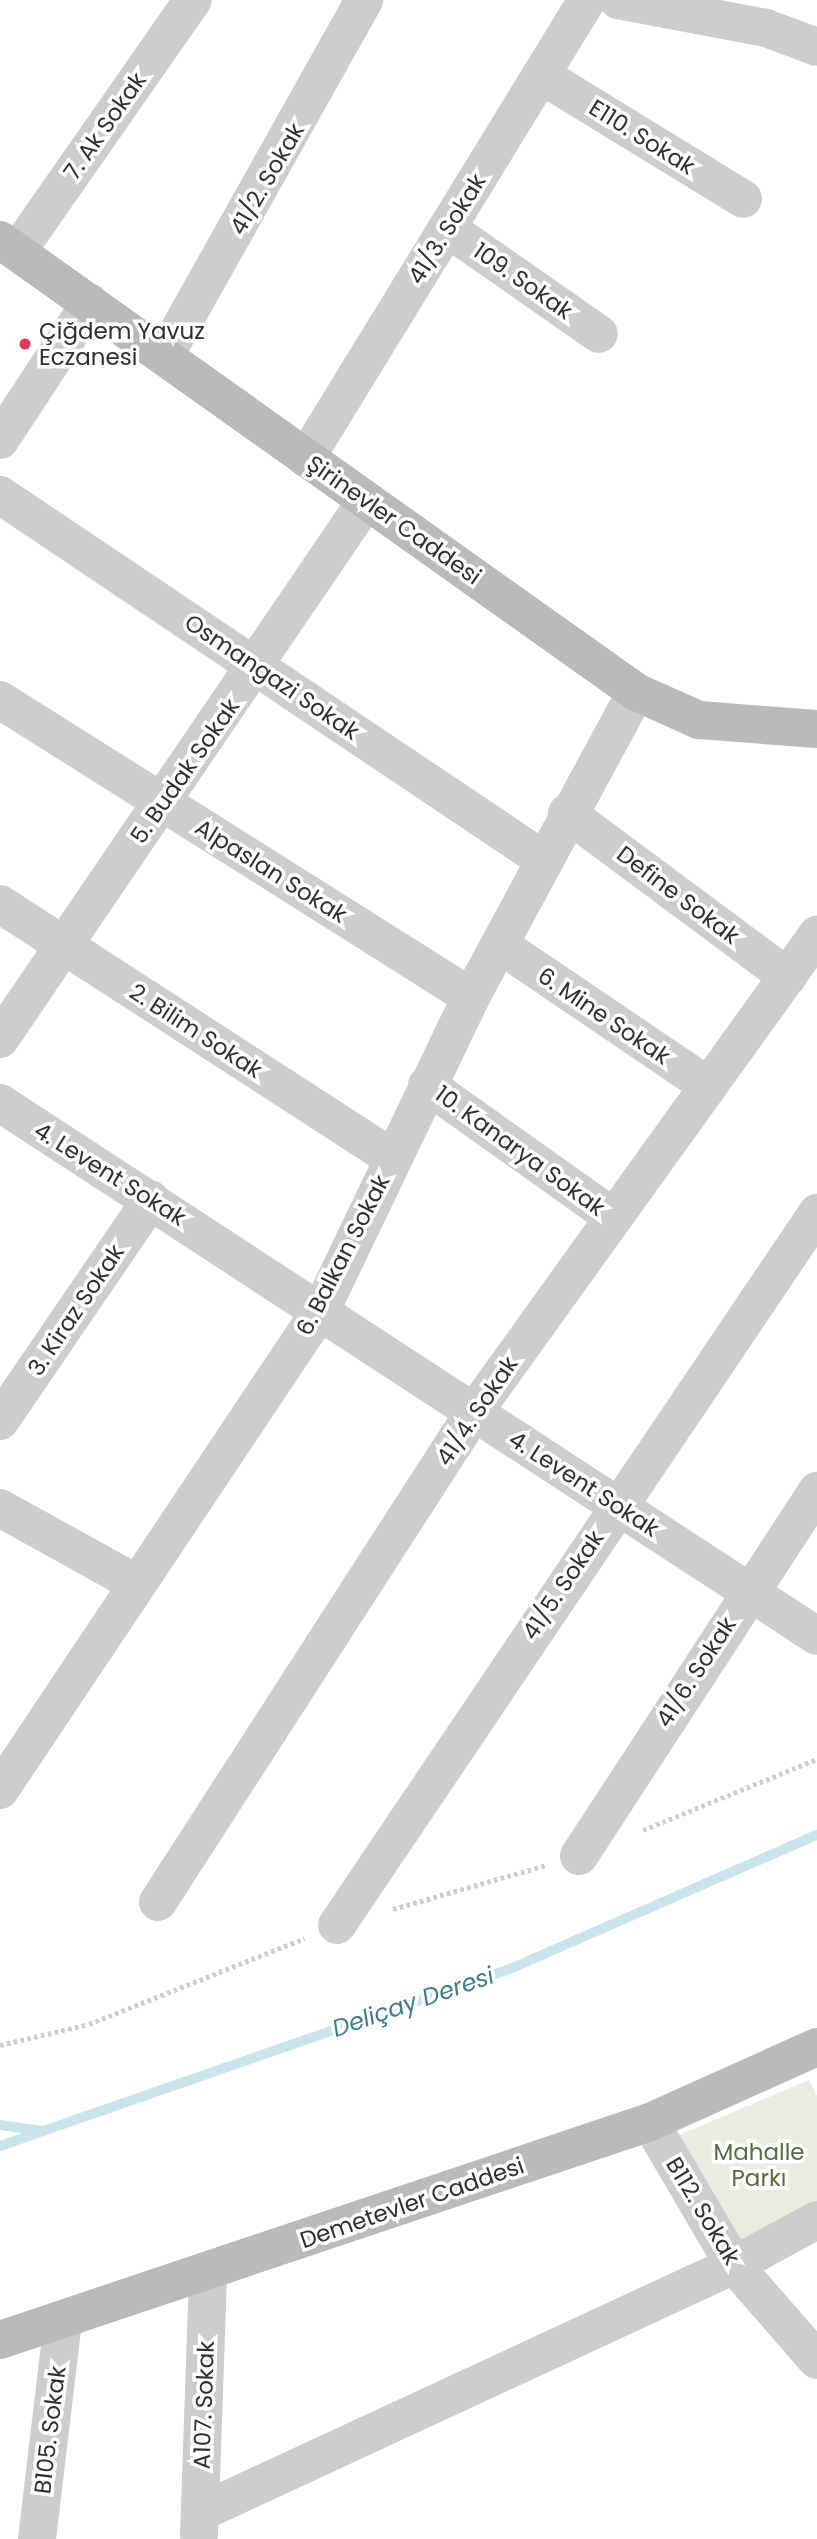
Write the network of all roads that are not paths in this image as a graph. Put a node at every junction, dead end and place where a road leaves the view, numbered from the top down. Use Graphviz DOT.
graph roads {
  1 [pos="193,0"];
  2 [pos="364,0"];
  3 [pos="587,0"];
  4 [pos="618,0"];
  5 [pos="817,47"];
  6 [pos="541,75"];
  7 [pos="743,199"];
  8 [pos="447,228"];
  9 [pos="8,246"];
  10 [pos="90,303"];
  11 [pos="598,334"];
  12 [pos="165,355"];
  13 [pos="0,440"];
  14 [pos="306,458"];
  15 [pos="0,495"];
  16 [pos="366,501"];
  17 [pos="257,667"];
  18 [pos="636,692"];
  19 [pos="0,700"];
  20 [pos="817,729"];
  21 [pos="161,803"];
  22 [pos="567,813"];
  23 [pos="544,860"];
  24 [pos="0,904"];
  25 [pos="817,935"];
  26 [pos="500,945"];
  27 [pos="65,946"];
  28 [pos="788,977"];
  29 [pos="471,997"];
  30 [pos="0,1039"];
  31 [pos="427,1085"];
  32 [pos="708,1086"];
  33 [pos="0,1103"];
  34 [pos="393,1158"];
  35 [pos="151,1200"];
  36 [pos="817,1213"];
  37 [pos="613,1217"];
  38 [pos="321,1308"];
  39 [pos="474,1412"];
  40 [pos="0,1421"];
  41 [pos="817,1491"];
  42 [pos="615,1505"];
  43 [pos="0,1508"];
  44 [pos="137,1584"];
  45 [pos="749,1590"];
  46 [pos="817,1636"];
  47 [pos="0,1790"];
  48 [pos="579,1856"];
  49 [pos="158,1902"];
  50 [pos="337,1925"];
  51 [pos="817,2048"];
  52 [pos="650,2122"];
  53 [pos="817,2220"];
  54 [pos="734,2265"];
  55 [pos="208,2271"];
  56 [pos="63,2322"];
  57 [pos="0,2340"];
  58 [pos="817,2360"];
  59 [pos="200,2526"];
  60 [pos="37,2539"];
  1 -- 9 [label="street, 7. Ak Sokak"];
  2 -- 12 [label="street, 41/2. Sokak"];
  3 -- 6 [label="street, 41/3. Sokak"];
  4 -- 5 [label="street"];
  6 -- 7 [label="street, E110. Sokak"];
  6 -- 8 [label="street, 41/3. Sokak"];
  8 -- 11 [label="street, 109. Sokak"];
  8 -- 14 [label="street, 41/3. Sokak"];
  9 -- 10 [label="main road, Şirinevler Caddesi"];
  10 -- 12 [label="main road, Şirinevler Caddesi"];
  10 -- 13 [label="street"];
  12 -- 14 [label="main road, Şirinevler Caddesi"];
  14 -- 16 [label="main road, Şirinevler Caddesi"];
  15 -- 17 [label="street, Osmangazi Sokak"];
  16 -- 17 [label="street, 5. Budak Sokak"];
  16 -- 18 [label="main road, Şirinevler Caddesi"];
  17 -- 21 [label="street, 5. Budak Sokak"];
  17 -- 23 [label="street, Osmangazi Sokak"];
  18 -- 20 [label="main road, Şirinevler Caddesi"];
  18 -- 22 [label="street, 6. Balkan Sokak"];
  19 -- 21 [label="street, Alpaslan Sokak"];
  21 -- 27 [label="street, 5. Budak Sokak"];
  21 -- 29 [label="street, Alpaslan Sokak"];
  22 -- 23 [label="street, 6. Balkan Sokak"];
  22 -- 28 [label="street, Define Sokak"];
  23 -- 26 [label="street, 6. Balkan Sokak"];
  24 -- 27 [label="street, 2. Bilim Sokak"];
  25 -- 28 [label="street, 41/4. Sokak"];
  26 -- 29 [label="street, 6. Balkan Sokak"];
  26 -- 32 [label="street, 6. Mine Sokak"];
  27 -- 30 [label="street, 5. Budak Sokak"];
  27 -- 34 [label="street, 2. Bilim Sokak"];
  28 -- 32 [label="street, 41/4. Sokak"];
  29 -- 31 [label="street, 6. Balkan Sokak"];
  31 -- 34 [label="street, 6. Balkan Sokak"];
  31 -- 37 [label="street, 10. Kanarya Sokak"];
  32 -- 37 [label="street, 41/4. Sokak"];
  33 -- 35 [label="street, 4. Levent Sokak"];
  34 -- 38 [label="street, 6. Balkan Sokak"];
  35 -- 38 [label="street, 4. Levent Sokak"];
  35 -- 40 [label="street, 3. Kiraz Sokak"];
  36 -- 42 [label="street, 41/5. Sokak"];
  37 -- 39 [label="street, 41/4. Sokak"];
  38 -- 39 [label="street, 4. Levent Sokak"];
  38 -- 44 [label="street, 6. Balkan Sokak"];
  39 -- 42 [label="street, 4. Levent Sokak"];
  39 -- 49 [label="street, 41/4. Sokak"];
  41 -- 45 [label="street, 41/6. Sokak"];
  42 -- 45 [label="street, 4. Levent Sokak"];
  42 -- 50 [label="street, 41/5. Sokak"];
  43 -- 44 [label="street"];
  44 -- 47 [label="street, 6. Balkan Sokak"];
  45 -- 46 [label="street, 4. Levent Sokak"];
  45 -- 48 [label="street, 41/6. Sokak"];
  51 -- 52 [label="main road, Demetevler Caddesi"];
  52 -- 54 [label="street, B112. Sokak"];
  52 -- 55 [label="main road, Demetevler Caddesi"];
  53 -- 54 [label="street"];
  54 -- 58 [label="street, B112. Sokak"];
  54 -- 59 [label="street"];
  55 -- 56 [label="main road, Demetevler Caddesi"];
  55 -- 59 [label="street, A107. Sokak"];
  56 -- 57 [label="main road, Demetevler Caddesi"];
  56 -- 60 [label="street, B105. Sokak"];
}
